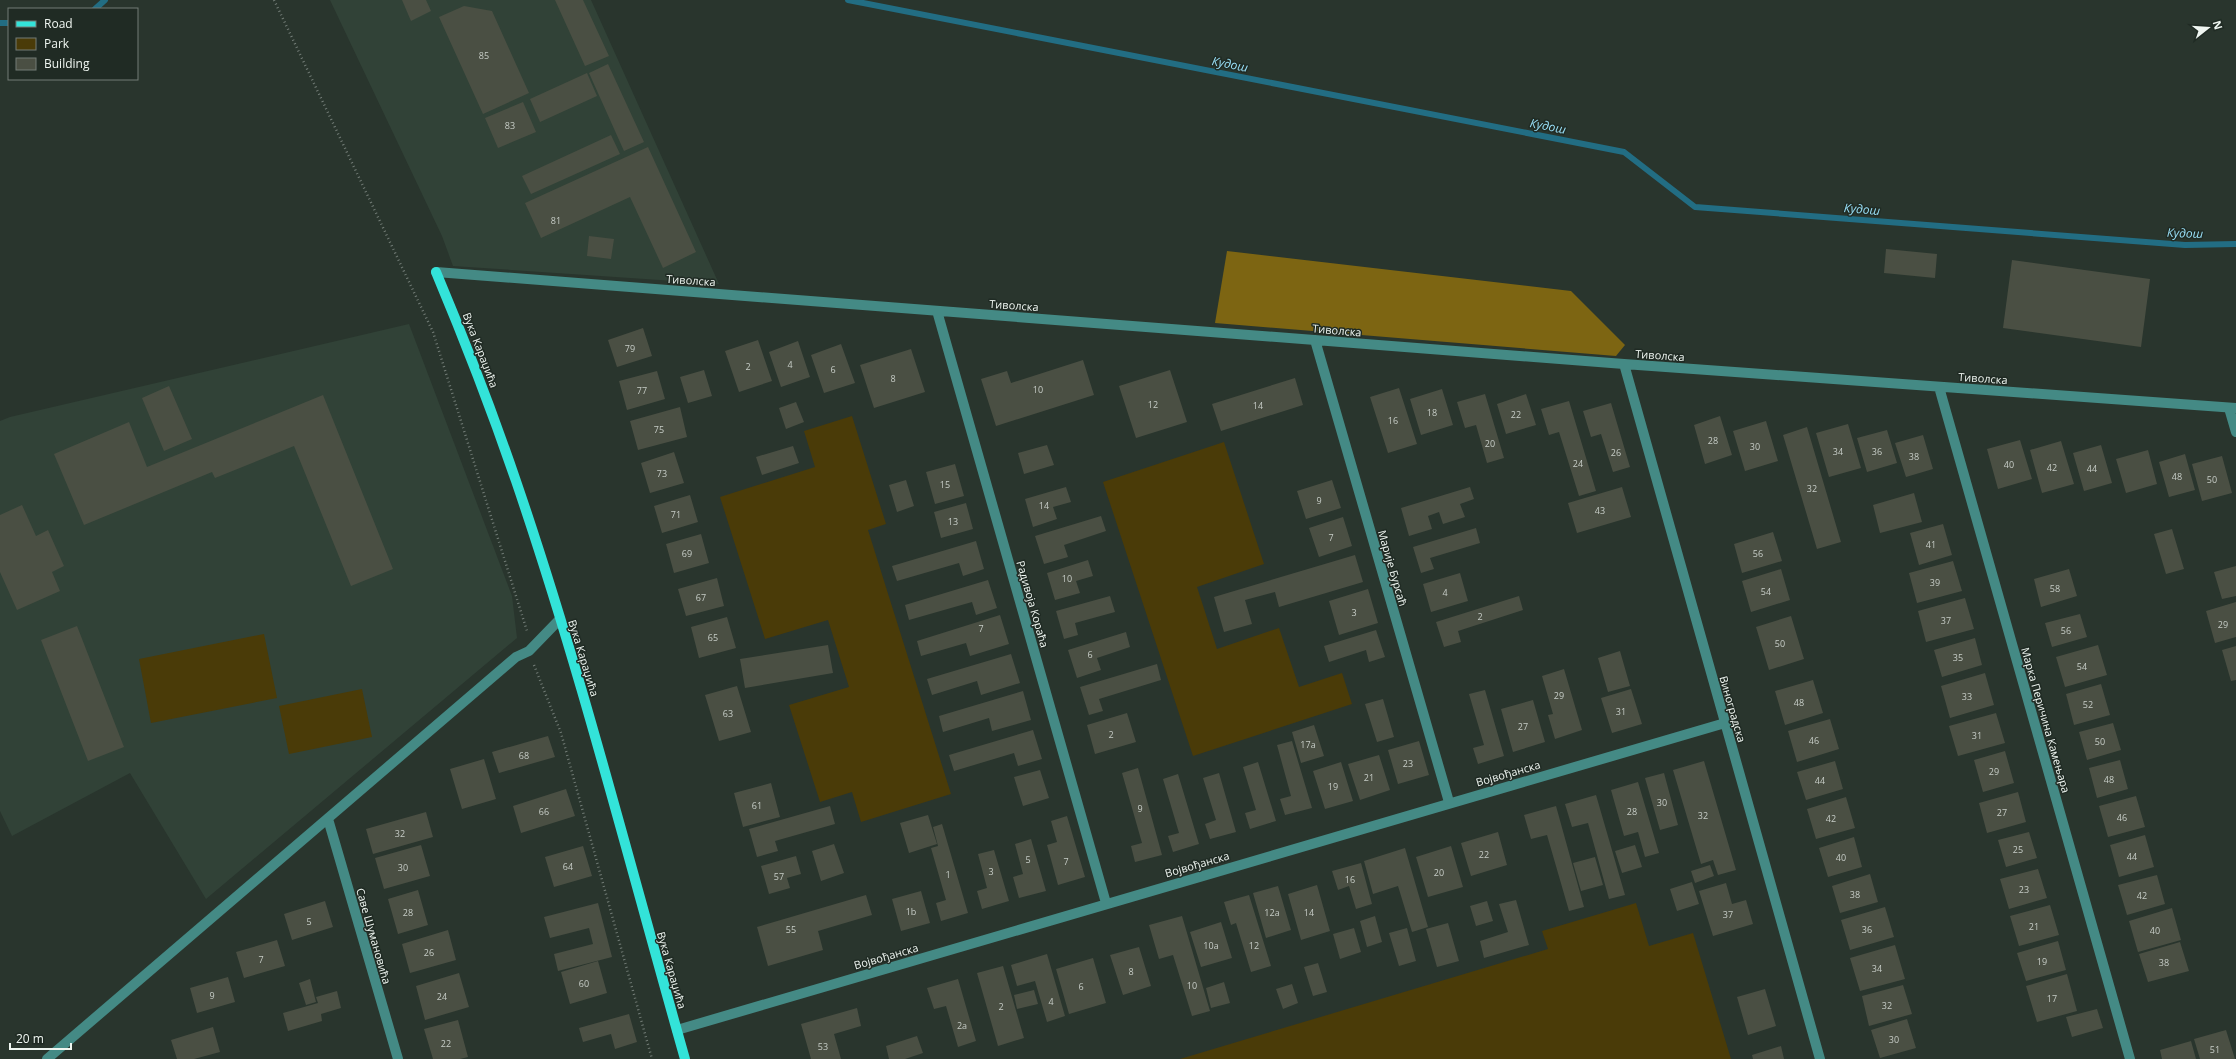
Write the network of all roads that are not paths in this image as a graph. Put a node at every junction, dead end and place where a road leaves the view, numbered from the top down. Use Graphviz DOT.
graph roads {
  1 [pos="436,272"];
  2 [pos="937,311"];
  3 [pos="1315,340"];
  4 [pos="1624,364"];
  5 [pos="1939,387"];
  6 [pos="2232,408"];
  7 [pos="2236,432"];
  8 [pos="560,619"];
  9 [pos="1725,723"];
  10 [pos="1449,802"];
  11 [pos="328,819"];
  12 [pos="1106,904"];
  13 [pos="677,1030"];
  14 [pos="47,1059"];
  15 [pos="398,1059"];
  16 [pos="685,1059"];
  17 [pos="1820,1059"];
  18 [pos="2130,1059"];
  1 -- 2 [label="street, Тиволска"];
  1 -- 8 [label="main road, Вука Караџића"];
  2 -- 3 [label="street, Тиволска"];
  2 -- 12 [label="street, Радивоја Кораћа"];
  3 -- 4 [label="street, Тиволска"];
  3 -- 10 [label="street, Марије Бурсаћ"];
  4 -- 5 [label="street, Тиволска"];
  4 -- 9 [label="street, Виноградска"];
  5 -- 6 [label="street, Тиволска"];
  5 -- 18 [label="street, Марка Перичина Камењара"];
  6 -- 7 [label="street"];
  8 -- 11 [label="street"];
  8 -- 13 [label="main road, Вука Караџића"];
  9 -- 10 [label="street, Војвођанска"];
  9 -- 17 [label="street, Виноградска"];
  10 -- 12 [label="street, Војвођанска"];
  11 -- 14 [label="street"];
  11 -- 15 [label="street, Саве Шумановића"];
  12 -- 13 [label="street, Војвођанска"];
  13 -- 16 [label="main road, Вука Караџића"];
}
